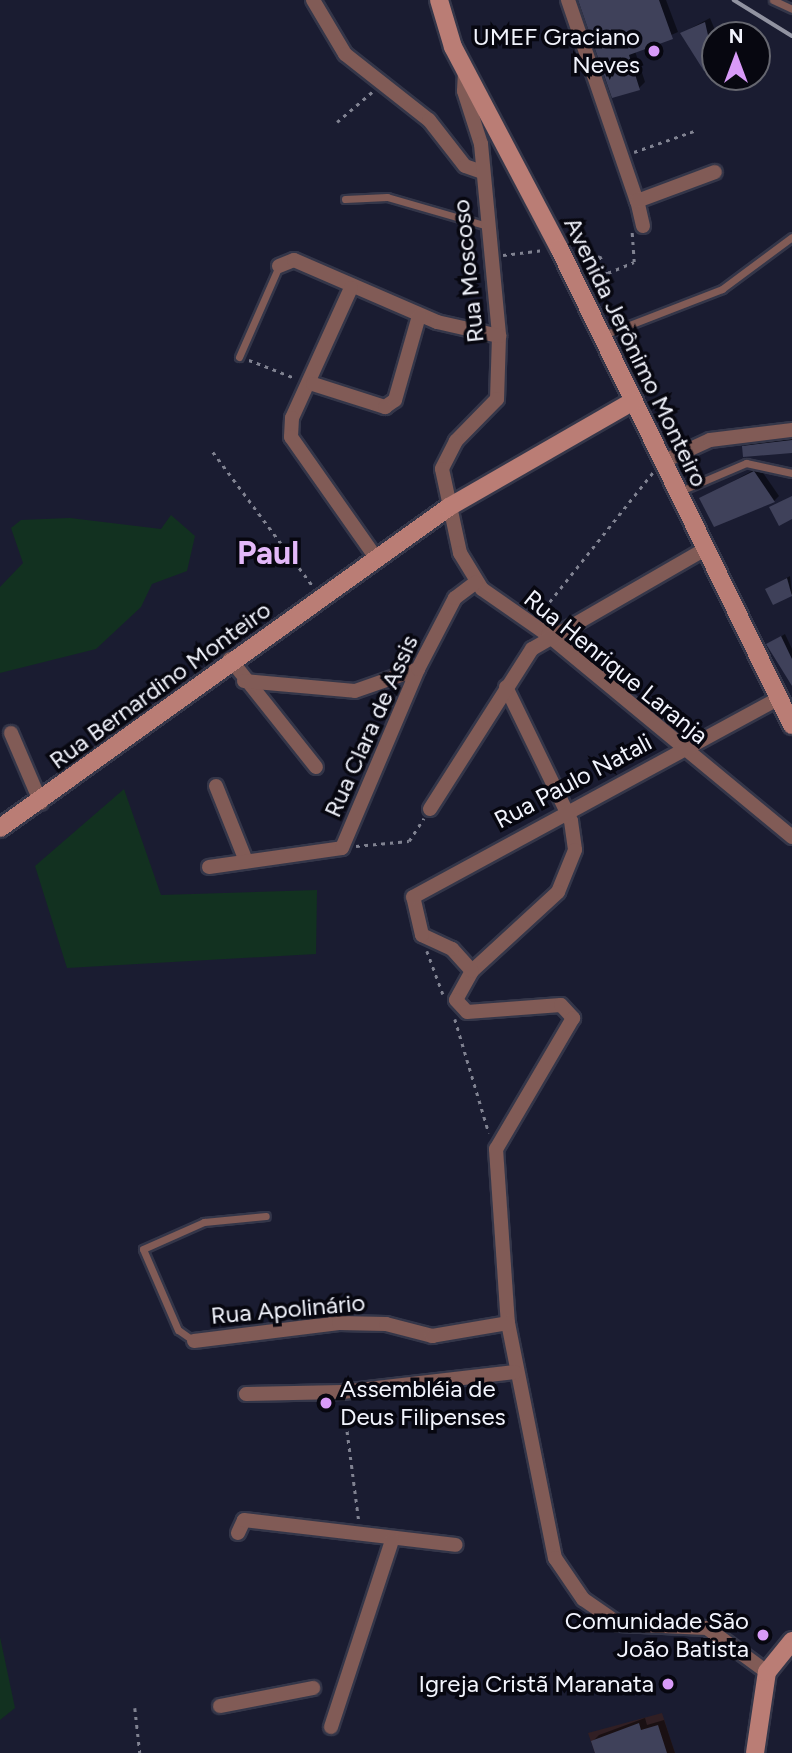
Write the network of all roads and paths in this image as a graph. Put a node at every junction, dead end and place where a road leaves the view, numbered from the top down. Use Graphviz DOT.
graph roads {
  1 [pos="313,0"];
  2 [pos="439,0"];
  3 [pos="568,0"];
  4 [pos="773,0"];
  5 [pos="792,9"];
  6 [pos="466,72"];
  7 [pos="382,83"];
  8 [pos="337,122"];
  9 [pos="694,131"];
  10 [pos="621,156"];
  11 [pos="482,172"];
  12 [pos="715,172"];
  13 [pos="345,199"];
  14 [pos="637,201"];
  15 [pos="484,225"];
  16 [pos="643,226"];
  17 [pos="792,237"];
  18 [pos="559,248"];
  19 [pos="490,256"];
  20 [pos="279,266"];
  21 [pos="571,272"];
  22 [pos="351,288"];
  23 [pos="419,316"];
  24 [pos="499,336"];
  25 [pos="601,337"];
  26 [pos="239,357"];
  27 [pos="313,384"];
  28 [pos="633,401"];
  29 [pos="792,430"];
  30 [pos="213,452"];
  31 [pos="662,462"];
  32 [pos="792,473"];
  33 [pos="677,493"];
  34 [pos="340,497"];
  35 [pos="449,507"];
  36 [pos="705,549"];
  37 [pos="380,555"];
  38 [pos="475,582"];
  39 [pos="324,600"];
  40 [pos="530,626"];
  41 [pos="548,635"];
  42 [pos="230,659"];
  43 [pos="418,669"];
  44 [pos="244,681"];
  45 [pos="506,687"];
  46 [pos="785,703"];
  47 [pos="792,725"];
  48 [pos="11,733"];
  49 [pos="682,748"];
  50 [pos="316,767"];
  51 [pos="216,786"];
  52 [pos="41,803"];
  53 [pos="430,809"];
  54 [pos="566,811"];
  55 [pos="0,828"];
  56 [pos="792,836"];
  57 [pos="342,848"];
  58 [pos="246,861"];
  59 [pos="209,867"];
  60 [pos="422,935"];
  61 [pos="472,971"];
  62 [pos="446,998"];
  63 [pos="450,1009"];
  64 [pos="496,1149"];
  65 [pos="267,1216"];
  66 [pos="508,1322"];
  67 [pos="194,1341"];
  68 [pos="515,1372"];
  69 [pos="342,1392"];
  70 [pos="246,1394"];
  71 [pos="238,1533"];
  72 [pos="361,1537"];
  73 [pos="392,1540"];
  74 [pos="456,1545"];
  75 [pos="792,1642"];
  76 [pos="767,1672"];
  77 [pos="313,1688"];
  78 [pos="220,1706"];
  79 [pos="135,1708"];
  80 [pos="331,1727"];
  81 [pos="140,1753"];
  82 [pos="755,1753"];
  1 -- 7 [label="street, Rua Moscoso"];
  2 -- 6 [label="street, Avenida Jerônimo Monteiro"];
  3 -- 10 [label="street"];
  4 -- 5 [label="lane"];
  6 -- 11 [label="street"];
  6 -- 18 [label="street, Avenida Jerônimo Monteiro"];
  7 -- 8 [label="path"];
  7 -- 11 [label="street, Rua Moscoso"];
  9 -- 10 [label="path"];
  10 -- 14 [label="street"];
  11 -- 15 [label="street, Rua Moscoso"];
  12 -- 14 [label="street"];
  13 -- 15 [label="lane"];
  14 -- 16 [label="street"];
  15 -- 19 [label="street, Rua Moscoso"];
  16 -- 21 [label="path"];
  17 -- 25 [label="lane"];
  18 -- 19 [label="path"];
  18 -- 21 [label="street, Avenida Jerônimo Monteiro"];
  19 -- 24 [label="street, Rua Moscoso"];
  20 -- 22 [label="street"];
  20 -- 26 [label="lane"];
  21 -- 25 [label="street, Avenida Jerônimo Monteiro"];
  22 -- 23 [label="street"];
  22 -- 27 [label="street"];
  23 -- 24 [label="street"];
  23 -- 27 [label="street"];
  24 -- 35 [label="street, Rua Moscoso"];
  25 -- 28 [label="street, Avenida Jerônimo Monteiro"];
  26 -- 27 [label="path"];
  27 -- 37 [label="street"];
  28 -- 31 [label="street, Avenida Jerônimo Monteiro"];
  28 -- 35 [label="street, Rua Bernardino Monteiro"];
  29 -- 31 [label="street"];
  30 -- 39 [label="path"];
  31 -- 33 [label="street, Avenida Jerônimo Monteiro"];
  31 -- 40 [label="path"];
  32 -- 33 [label="lane"];
  33 -- 36 [label="street, Avenida Jerônimo Monteiro"];
  34 -- 37 [label="street"];
  35 -- 37 [label="street, Rua Bernardino Monteiro"];
  35 -- 38 [label="street, Rua Henrique Laranja"];
  36 -- 41 [label="street"];
  36 -- 46 [label="street, Avenida Jerônimo Monteiro"];
  37 -- 39 [label="street, Rua Bernardino Monteiro"];
  38 -- 40 [label="street, Rua Henrique Laranja"];
  38 -- 43 [label="street, Rua Clara de Assis"];
  39 -- 42 [label="street, Rua Bernardino Monteiro"];
  40 -- 41 [label="street, Rua Henrique Laranja"];
  41 -- 45 [label="street"];
  41 -- 49 [label="street, Rua Henrique Laranja"];
  42 -- 44 [label="street"];
  42 -- 52 [label="street, Rua Bernardino Monteiro"];
  43 -- 44 [label="street"];
  43 -- 57 [label="street, Rua Clara de Assis"];
  44 -- 50 [label="street"];
  45 -- 53 [label="street"];
  45 -- 54 [label="street"];
  46 -- 47 [label="street, Avenida Jerônimo Monteiro"];
  46 -- 49 [label="street, Rua Paulo Natali"];
  48 -- 52 [label="street"];
  49 -- 54 [label="street, Rua Paulo Natali"];
  49 -- 56 [label="street, Rua Henrique Laranja"];
  51 -- 58 [label="street"];
  52 -- 55 [label="street, Rua Bernardino Monteiro"];
  53 -- 57 [label="path"];
  54 -- 60 [label="street, Rua Paulo Natali"];
  54 -- 61 [label="street"];
  57 -- 58 [label="street, Rua Clara de Assis"];
  58 -- 59 [label="street, Rua Clara de Assis"];
  60 -- 61 [label="street"];
  60 -- 62 [label="path"];
  61 -- 64 [label="street"];
  63 -- 64 [label="path"];
  64 -- 66 [label="street"];
  65 -- 67 [label="lane"];
  66 -- 67 [label="street, Rua Apolinário"];
  66 -- 68 [label="street"];
  68 -- 69 [label="street"];
  68 -- 76 [label="street"];
  69 -- 70 [label="street"];
  69 -- 72 [label="path"];
  71 -- 72 [label="street"];
  72 -- 73 [label="street"];
  73 -- 74 [label="street"];
  73 -- 80 [label="street"];
  75 -- 76 [label="street"];
  76 -- 82 [label="street"];
  77 -- 78 [label="street"];
  79 -- 81 [label="path"];
}
